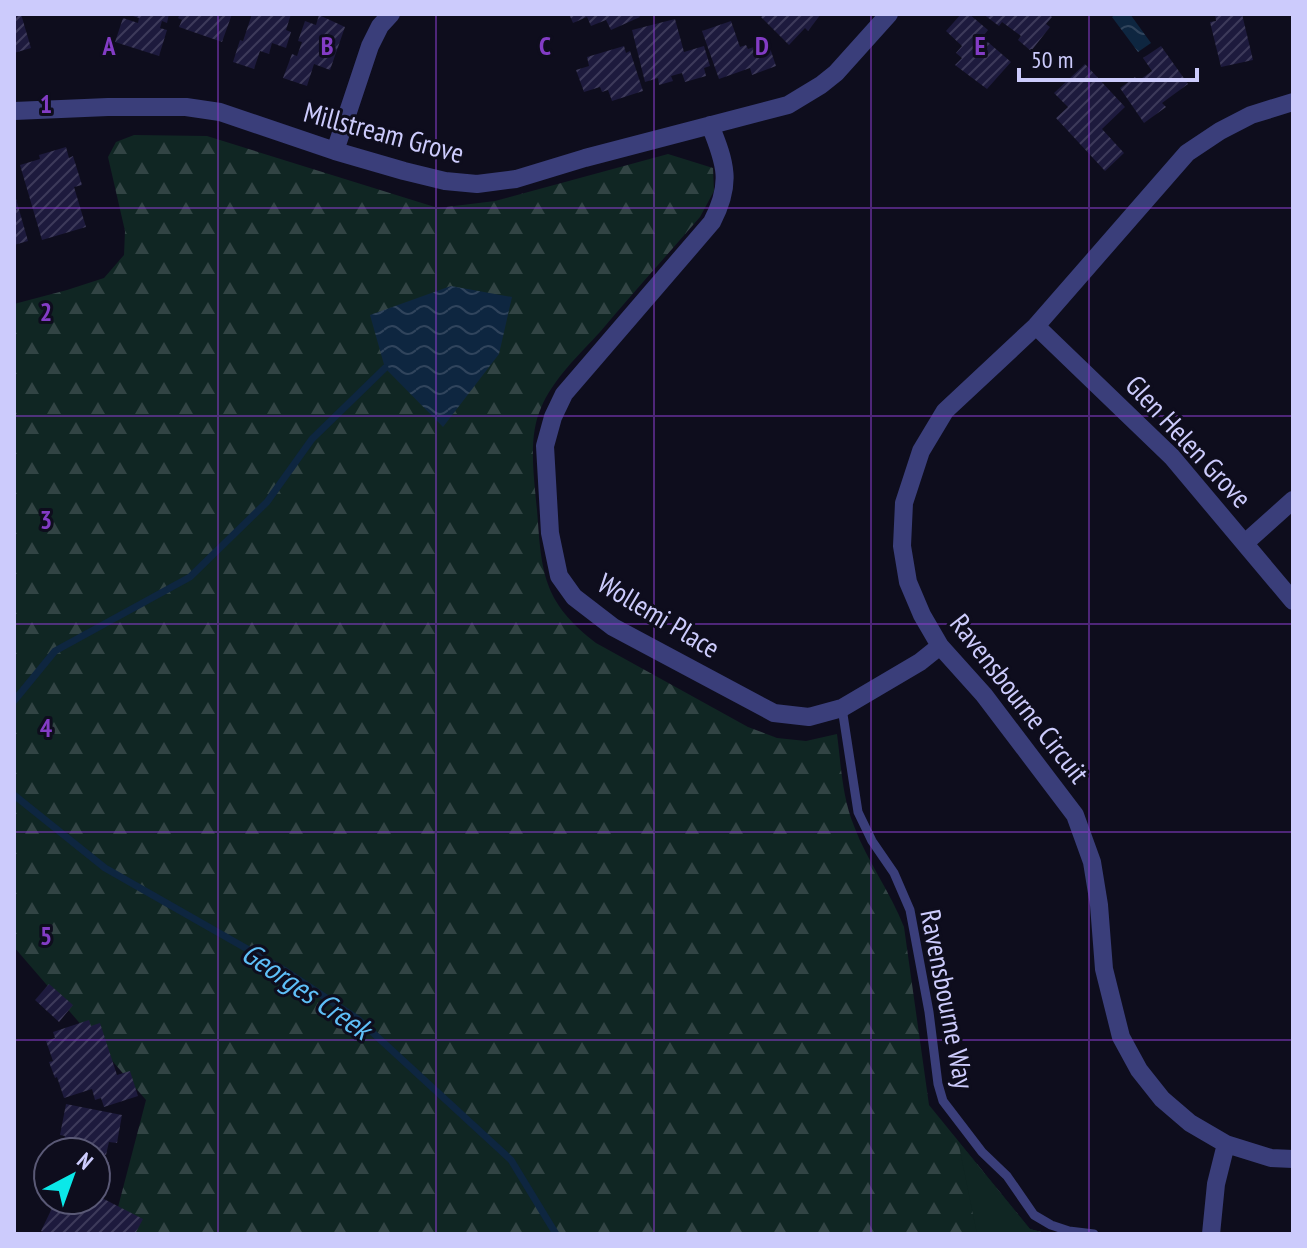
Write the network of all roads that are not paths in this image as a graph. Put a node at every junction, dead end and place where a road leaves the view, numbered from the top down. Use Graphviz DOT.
graph roads {
  1 [pos="391,14"];
  2 [pos="889,14"];
  3 [pos="1293,102"];
  4 [pos="14,111"];
  5 [pos="710,125"];
  6 [pos="335,151"];
  7 [pos="1036,326"];
  8 [pos="1293,500"];
  9 [pos="1245,543"];
  10 [pos="1293,601"];
  11 [pos="940,646"];
  12 [pos="842,708"];
  13 [pos="1226,1144"];
  14 [pos="1293,1159"];
  15 [pos="1094,1234"];
  16 [pos="1211,1234"];
  1 -- 6 [label="street"];
  2 -- 5 [label="street, Millstream Grove"];
  3 -- 7 [label="street, Ravensbourne Circuit"];
  4 -- 6 [label="street, Millstream Grove"];
  5 -- 6 [label="street, Millstream Grove"];
  5 -- 12 [label="street, Wollemi Place"];
  7 -- 9 [label="street, Glen Helen Grove"];
  7 -- 11 [label="street, Ravensbourne Circuit"];
  8 -- 9 [label="street"];
  9 -- 10 [label="street, Glen Helen Grove"];
  11 -- 12 [label="street, Wollemi Place"];
  11 -- 13 [label="street, Ravensbourne Circuit"];
  12 -- 15 [label="lane, Ravensbourne Way"];
  13 -- 14 [label="street, Ravensbourne Circuit"];
  13 -- 16 [label="street"];
}
